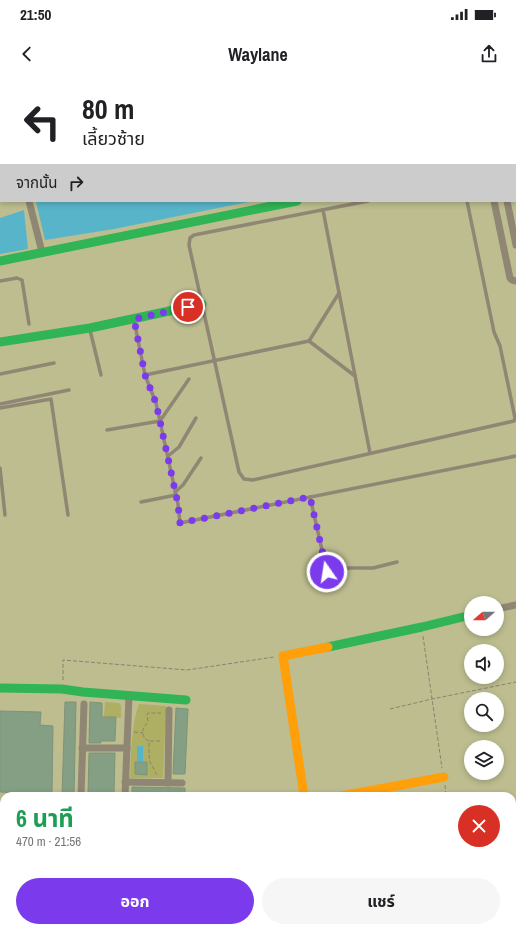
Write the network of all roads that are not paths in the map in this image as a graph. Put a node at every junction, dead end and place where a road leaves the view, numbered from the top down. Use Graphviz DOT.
graph roads {
  1 [pos="29,202"];
  2 [pos="292,202"];
  3 [pos="363,202"];
  4 [pos="467,202"];
  5 [pos="494,202"];
  6 [pos="507,202"];
  7 [pos="323,210"];
  8 [pos="516,245"];
  9 [pos="42,252"];
  10 [pos="0,261"];
  11 [pos="0,281"];
  12 [pos="516,281"];
  13 [pos="338,293"];
  14 [pos="202,304"];
  15 [pos="134,319"];
  16 [pos="29,324"];
  17 [pos="90,328"];
  18 [pos="309,341"];
  19 [pos="0,342"];
  20 [pos="214,361"];
  21 [pos="54,363"];
  22 [pos="0,374"];
  23 [pos="145,375"];
  24 [pos="101,376"];
  25 [pos="355,376"];
  26 [pos="189,379"];
  27 [pos="69,390"];
  28 [pos="0,404"];
  29 [pos="0,408"];
  30 [pos="196,418"];
  31 [pos="160,421"];
  32 [pos="106,430"];
  33 [pos="370,454"];
  34 [pos="168,456"];
  35 [pos="516,456"];
  36 [pos="201,458"];
  37 [pos="0,468"];
  38 [pos="1,479"];
  39 [pos="176,493"];
  40 [pos="310,497"];
  41 [pos="141,502"];
  42 [pos="5,515"];
  43 [pos="68,515"];
  44 [pos="397,562"];
  45 [pos="516,605"];
  46 [pos="504,608"];
  47 [pos="464,617"];
  48 [pos="0,688"];
  49 [pos="129,696"];
  50 [pos="186,700"];
  51 [pos="84,704"];
  52 [pos="168,712"];
  53 [pos="82,748"];
  54 [pos="127,748"];
  55 [pos="444,777"];
  56 [pos="126,782"];
  57 [pos="168,783"];
  58 [pos="182,783"];
  59 [pos="81,792"];
  60 [pos="125,792"];
  61 [pos="303,792"];
  62 [pos="363,792"];
  1 -- 9 [label="street"];
  2 -- 9 [label="street"];
  3 -- 7 [label="lane"];
  4 -- 33 [label="lane"];
  5 -- 12 [label="street"];
  6 -- 8 [label="street"];
  7 -- 13 [label="lane"];
  7 -- 14 [label="lane"];
  9 -- 10 [label="street"];
  11 -- 16 [label="lane"];
  13 -- 18 [label="lane"];
  13 -- 25 [label="lane"];
  14 -- 15 [label="street"];
  14 -- 20 [label="lane"];
  15 -- 17 [label="street"];
  15 -- 23 [label="lane"];
  17 -- 19 [label="street"];
  17 -- 24 [label="lane"];
  18 -- 20 [label="lane"];
  18 -- 25 [label="lane"];
  20 -- 23 [label="lane"];
  20 -- 33 [label="lane"];
  21 -- 22 [label="lane"];
  23 -- 31 [label="lane"];
  25 -- 33 [label="lane"];
  26 -- 31 [label="lane"];
  27 -- 28 [label="lane"];
  29 -- 43 [label="lane"];
  30 -- 34 [label="lane"];
  31 -- 32 [label="lane"];
  31 -- 34 [label="lane"];
  34 -- 39 [label="lane"];
  35 -- 40 [label="lane"];
  36 -- 39 [label="lane"];
  37 -- 38 [label="lane"];
  38 -- 42 [label="lane"];
  39 -- 40 [label="lane"];
  39 -- 41 [label="lane"];
  40 -- 44 [label="lane"];
  45 -- 46 [label="street"];
  47 -- 61 [label="street"];
  48 -- 49 [label="street"];
  49 -- 50 [label="street"];
  49 -- 54 [label="street"];
  51 -- 53 [label="street"];
  52 -- 57 [label="street"];
  53 -- 54 [label="street"];
  53 -- 59 [label="street"];
  54 -- 56 [label="street"];
  55 -- 62 [label="street"];
  56 -- 57 [label="street"];
  56 -- 60 [label="street"];
  57 -- 58 [label="street"];
}
